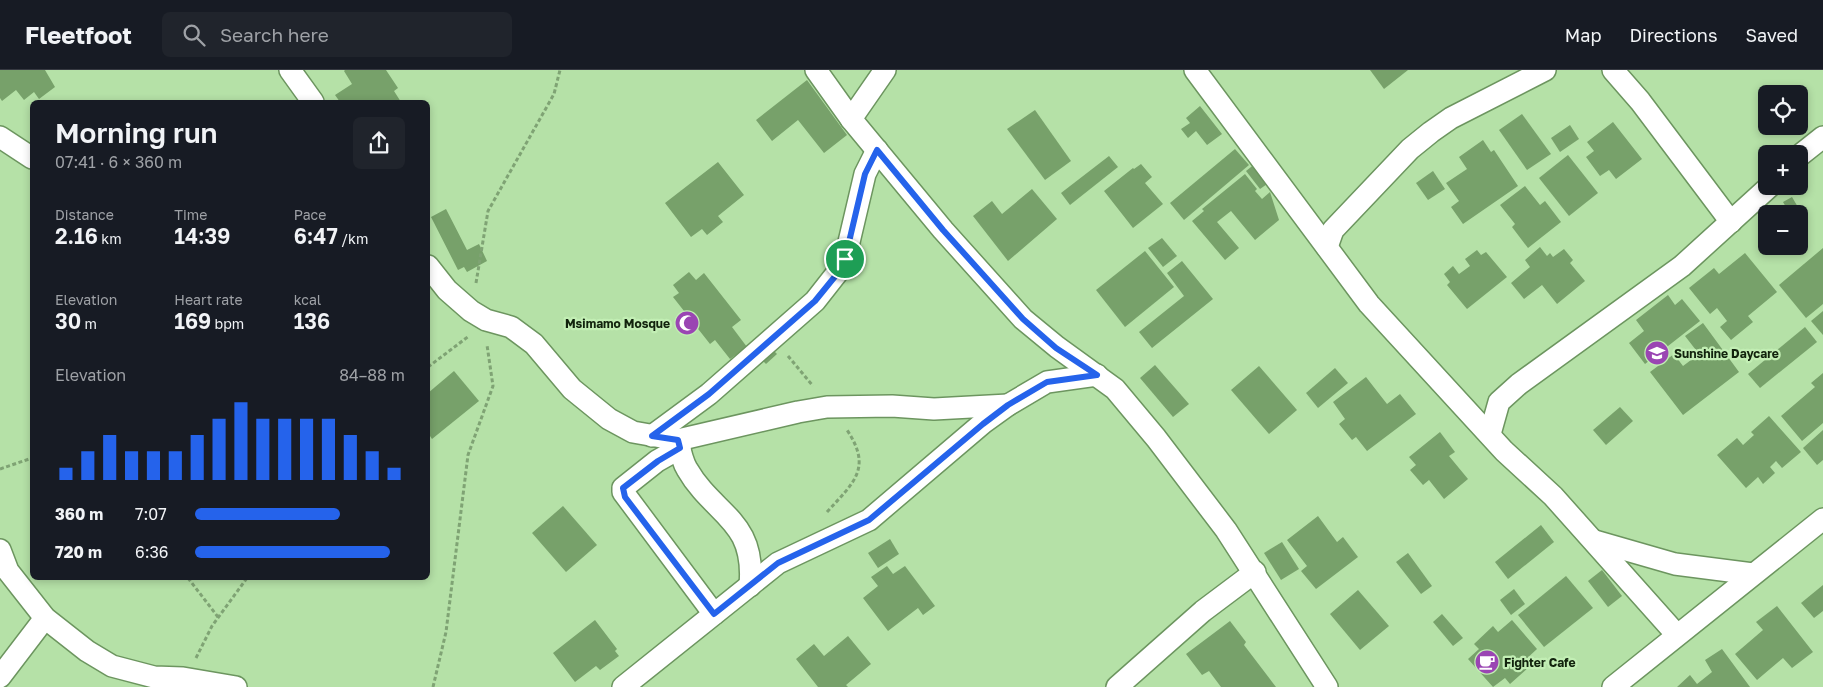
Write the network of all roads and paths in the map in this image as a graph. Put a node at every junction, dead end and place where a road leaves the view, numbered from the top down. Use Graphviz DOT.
graph roads {
  1 [pos="290,70"];
  2 [pos="560,70"];
  3 [pos="816,70"];
  4 [pos="885,70"];
  5 [pos="1195,70"];
  6 [pos="1545,70"];
  7 [pos="1613,70"];
  8 [pos="312,100"];
  9 [pos="851,119"];
  10 [pos="1823,137"];
  11 [pos="0,138"];
  12 [pos="1808,149"];
  13 [pos="877,150"];
  14 [pos="30,157"];
  15 [pos="1760,195"];
  16 [pos="1731,222"];
  17 [pos="1327,247"];
  18 [pos="430,269"];
  19 [pos="479,319"];
  20 [pos="788,325"];
  21 [pos="430,366"];
  22 [pos="1097,375"];
  23 [pos="1008,405"];
  24 [pos="827,408"];
  25 [pos="1490,434"];
  26 [pos="652,436"];
  27 [pos="679,444"];
  28 [pos="30,459"];
  29 [pos="0,470"];
  30 [pos="823,516"];
  31 [pos="1823,519"];
  32 [pos="1595,541"];
  33 [pos="0,550"];
  34 [pos="1255,572"];
  35 [pos="1753,574"];
  36 [pos="190,580"];
  37 [pos="246,580"];
  38 [pos="750,586"];
  39 [pos="714,614"];
  40 [pos="218,617"];
  41 [pos="45,618"];
  42 [pos="1677,635"];
  43 [pos="0,677"];
  44 [pos="186,678"];
  45 [pos="236,687"];
  46 [pos="433,687"];
  47 [pos="623,687"];
  48 [pos="1117,687"];
  49 [pos="1327,687"];
  50 [pos="1613,687"];
  1 -- 8 [label="street"];
  2 -- 19 [label="path"];
  3 -- 9 [label="street"];
  4 -- 9 [label="street"];
  5 -- 17 [label="street"];
  6 -- 17 [label="street"];
  7 -- 16 [label="street"];
  9 -- 13 [label="street"];
  10 -- 12 [label="street"];
  11 -- 14 [label="street"];
  13 -- 20 [label="street"];
  13 -- 22 [label="street"];
  15 -- 16 [label="street"];
  16 -- 25 [label="street"];
  17 -- 25 [label="street"];
  18 -- 19 [label="street"];
  19 -- 21 [label="path"];
  19 -- 26 [label="street"];
  19 -- 46 [label="path"];
  20 -- 24 [label="path"];
  20 -- 26 [label="street"];
  22 -- 23 [label="street"];
  22 -- 34 [label="street"];
  23 -- 24 [label="street"];
  23 -- 38 [label="street"];
  24 -- 27 [label="street"];
  24 -- 30 [label="path"];
  25 -- 32 [label="street"];
  26 -- 27 [label="street"];
  27 -- 38 [label="street"];
  27 -- 39 [label="street"];
  28 -- 29 [label="path"];
  31 -- 35 [label="street"];
  32 -- 35 [label="street"];
  32 -- 42 [label="street"];
  33 -- 41 [label="street"];
  34 -- 48 [label="street"];
  34 -- 49 [label="street"];
  35 -- 42 [label="street"];
  36 -- 40 [label="path"];
  37 -- 40 [label="path"];
  38 -- 39 [label="street"];
  39 -- 47 [label="street"];
  40 -- 44 [label="path"];
  41 -- 43 [label="street"];
  41 -- 44 [label="street"];
  42 -- 50 [label="street"];
  44 -- 45 [label="street"];
}
